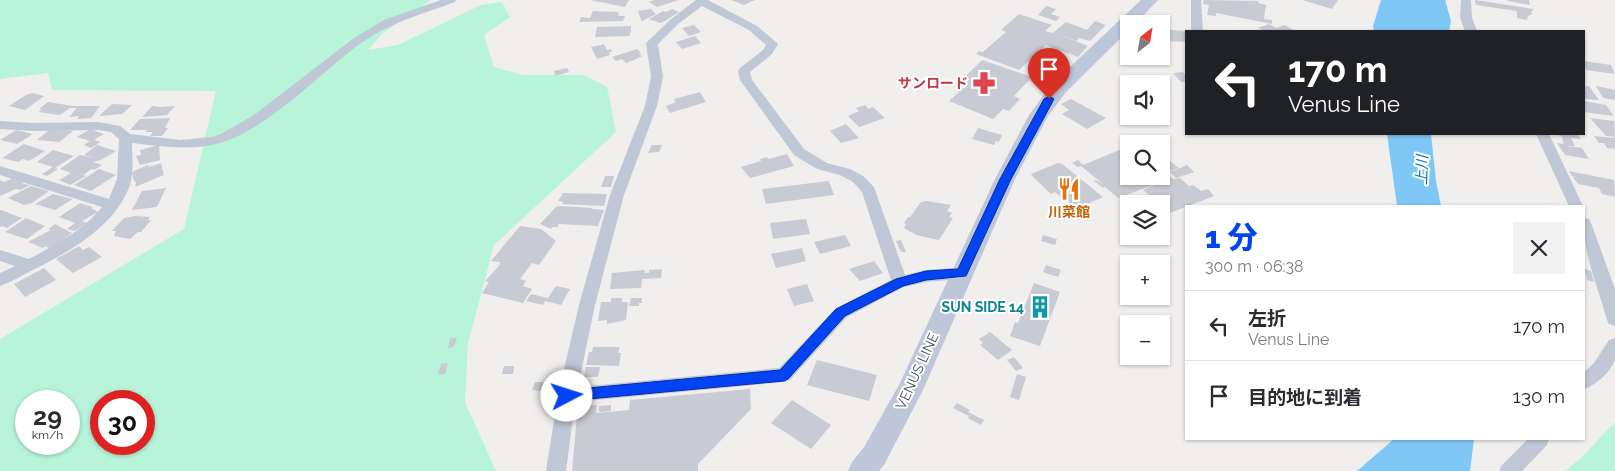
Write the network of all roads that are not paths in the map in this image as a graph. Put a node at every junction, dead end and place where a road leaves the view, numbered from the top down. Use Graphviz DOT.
graph roads {
  1 [pos="450,0"];
  2 [pos="703,0"];
  3 [pos="1150,0"];
  4 [pos="1196,0"];
  5 [pos="1466,0"];
  6 [pos="1197,30"];
  7 [pos="1471,30"];
  8 [pos="0,125"];
  9 [pos="1542,135"];
  10 [pos="126,138"];
  11 [pos="0,170"];
  12 [pos="112,205"];
  13 [pos="1576,205"];
  14 [pos="1585,226"];
  15 [pos="0,255"];
  16 [pos="31,265"];
  17 [pos="962,273"];
  18 [pos="0,280"];
  19 [pos="900,282"];
  20 [pos="1615,320"];
  21 [pos="1615,345"];
  22 [pos="1585,381"];
  23 [pos="567,396"];
  24 [pos="1539,440"];
  25 [pos="556,471"];
  26 [pos="862,471"];
  27 [pos="1509,471"];
  1 -- 10 [label="street"];
  2 -- 19 [label="street"];
  2 -- 23 [label="street"];
  3 -- 17 [label="main road, VENUS LINE"];
  4 -- 6 [label="street"];
  5 -- 7 [label="street"];
  8 -- 10 [label="street"];
  9 -- 13 [label="street"];
  10 -- 12 [label="street"];
  11 -- 12 [label="street"];
  12 -- 16 [label="street"];
  14 -- 20 [label="street"];
  15 -- 16 [label="street"];
  16 -- 18 [label="street"];
  17 -- 19 [label="street"];
  17 -- 26 [label="main road, VENUS LINE"];
  19 -- 23 [label="street"];
  21 -- 22 [label="street"];
  23 -- 25 [label="street"];
  24 -- 27 [label="street"];
}
